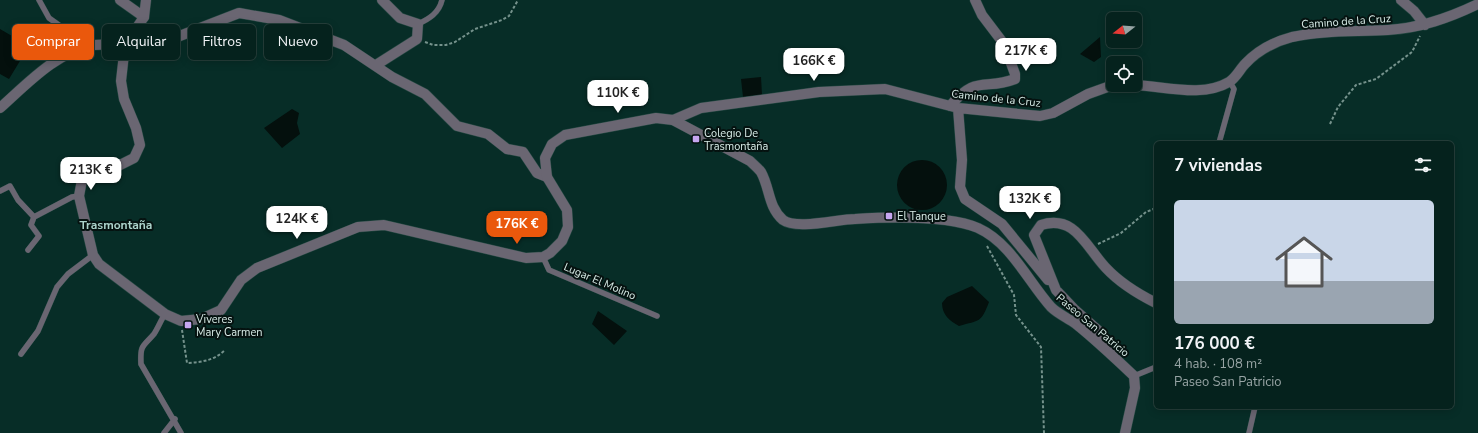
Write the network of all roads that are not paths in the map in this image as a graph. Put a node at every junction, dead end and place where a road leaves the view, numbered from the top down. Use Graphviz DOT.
graph roads {
  1 [pos="39,0"];
  2 [pos="120,0"];
  3 [pos="146,0"];
  4 [pos="382,0"];
  5 [pos="442,0"];
  6 [pos="975,0"];
  7 [pos="1401,0"];
  8 [pos="1478,4"];
  9 [pos="144,17"];
  10 [pos="57,24"];
  11 [pos="139,24"];
  12 [pos="418,24"];
  13 [pos="1425,25"];
  14 [pos="180,36"];
  15 [pos="102,44"];
  16 [pos="94,45"];
  17 [pos="57,60"];
  18 [pos="124,60"];
  19 [pos="376,65"];
  20 [pos="1230,82"];
  21 [pos="1142,86"];
  22 [pos="1106,88"];
  23 [pos="954,107"];
  24 [pos="0,108"];
  25 [pos="672,120"];
  26 [pos="1220,141"];
  27 [pos="547,177"];
  28 [pos="0,191"];
  29 [pos="79,196"];
  30 [pos="34,217"];
  31 [pos="28,250"];
  32 [pos="93,255"];
  33 [pos="543,257"];
  34 [pos="1056,290"];
  35 [pos="1154,302"];
  36 [pos="165,314"];
  37 [pos="657,316"];
  38 [pos="21,354"];
  39 [pos="1111,354"];
  40 [pos="1154,368"];
  41 [pos="1134,376"];
  42 [pos="1255,409"];
  43 [pos="175,420"];
  44 [pos="164,433"];
  45 [pos="181,433"];
  46 [pos="1125,433"];
  47 [pos="1249,433"];
  1 -- 10 [label="lane"];
  2 -- 9 [label="street"];
  3 -- 9 [label="street"];
  4 -- 12 [label="street"];
  5 -- 12 [label="lane"];
  6 -- 23 [label="street"];
  7 -- 13 [label="street"];
  8 -- 13 [label="street, Camino de la Cruz"];
  9 -- 11 [label="street"];
  12 -- 19 [label="street"];
  13 -- 20 [label="street, Camino de la Cruz"];
  14 -- 19 [label="street"];
  15 -- 16 [label="street"];
  17 -- 24 [label="street"];
  18 -- 29 [label="street"];
  19 -- 27 [label="street"];
  20 -- 21 [label="street, Camino de la Cruz"];
  20 -- 26 [label="lane"];
  22 -- 23 [label="street, Camino de la Cruz"];
  23 -- 25 [label="street, Camino de la Cruz"];
  23 -- 34 [label="street"];
  25 -- 27 [label="street, Camino de la Cruz"];
  25 -- 39 [label="street, Paseo San Patricio"];
  27 -- 33 [label="street"];
  28 -- 30 [label="lane"];
  29 -- 30 [label="lane"];
  29 -- 32 [label="street"];
  30 -- 31 [label="lane"];
  32 -- 36 [label="street"];
  32 -- 38 [label="lane"];
  33 -- 36 [label="street"];
  33 -- 37 [label="lane, Lugar El Molino"];
  34 -- 35 [label="street"];
  34 -- 39 [label="street"];
  36 -- 43 [label="lane"];
  39 -- 41 [label="street, Paseo San Patricio"];
  40 -- 41 [label="lane"];
  41 -- 46 [label="street"];
  42 -- 47 [label="lane"];
  43 -- 44 [label="lane"];
  43 -- 45 [label="lane"];
}
